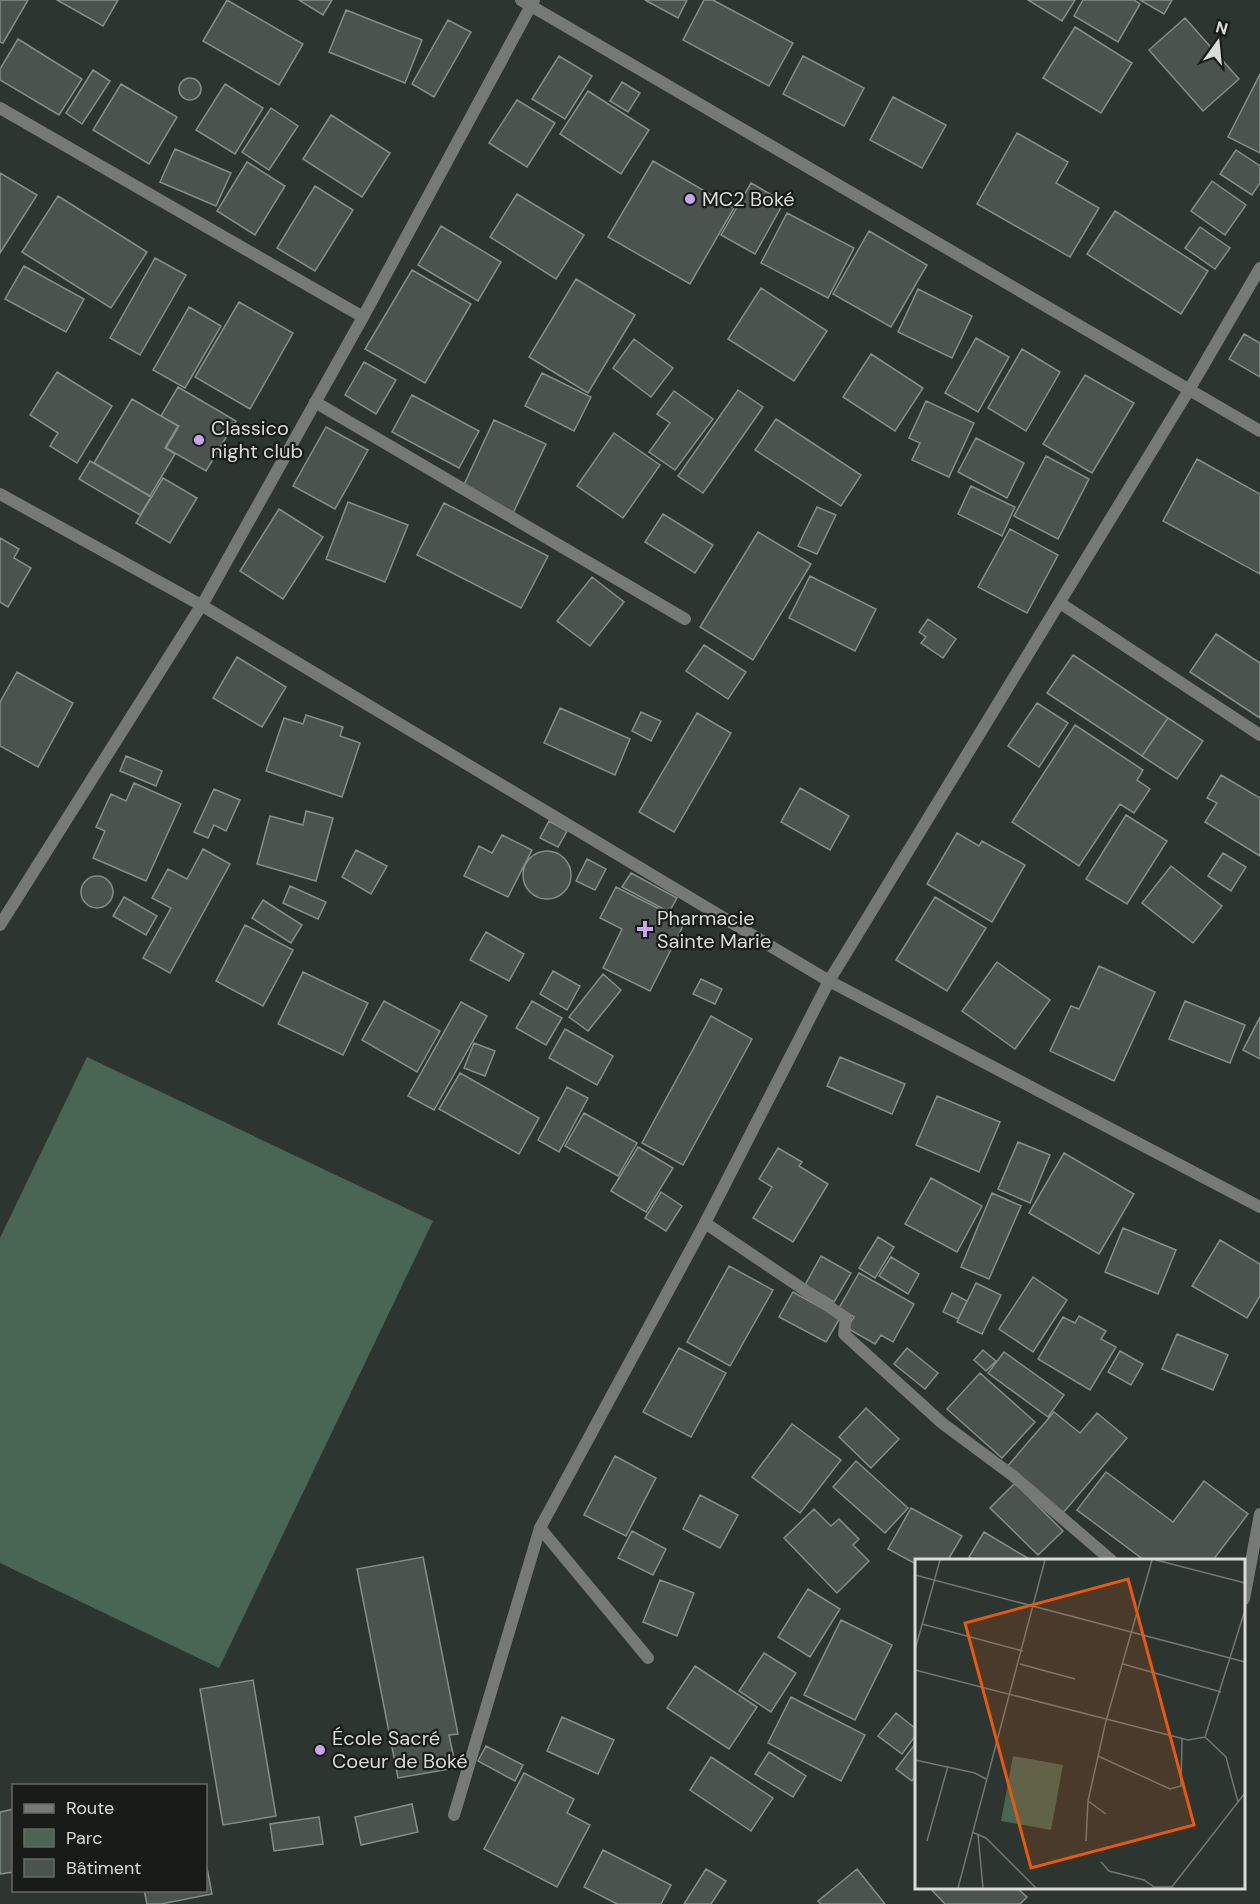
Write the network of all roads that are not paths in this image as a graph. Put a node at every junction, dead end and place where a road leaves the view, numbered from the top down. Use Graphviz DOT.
graph roads {
  1 [pos="528,2"];
  2 [pos="0,108"];
  3 [pos="1260,268"];
  4 [pos="363,317"];
  5 [pos="1190,390"];
  6 [pos="315,402"];
  7 [pos="1260,430"];
  8 [pos="0,494"];
  9 [pos="1060,603"];
  10 [pos="201,605"];
  11 [pos="685,619"];
  12 [pos="1260,735"];
  13 [pos="0,925"];
  14 [pos="829,981"];
  15 [pos="1260,1207"];
  16 [pos="705,1223"];
  17 [pos="1260,1514"];
  18 [pos="540,1528"];
  19 [pos="1110,1559"];
  20 [pos="1245,1594"];
  21 [pos="648,1659"];
  22 [pos="454,1815"];
  1 -- 4 [label="street"];
  1 -- 5 [label="street"];
  2 -- 4 [label="street"];
  3 -- 5 [label="street"];
  4 -- 6 [label="street"];
  5 -- 7 [label="street"];
  5 -- 9 [label="street"];
  6 -- 10 [label="street"];
  6 -- 11 [label="street"];
  8 -- 10 [label="street"];
  9 -- 12 [label="street"];
  9 -- 14 [label="street"];
  10 -- 13 [label="street"];
  10 -- 14 [label="street"];
  14 -- 15 [label="street"];
  14 -- 16 [label="street"];
  16 -- 18 [label="street"];
  16 -- 19 [label="street"];
  17 -- 20 [label="street"];
  18 -- 21 [label="street"];
  18 -- 22 [label="street"];
}
